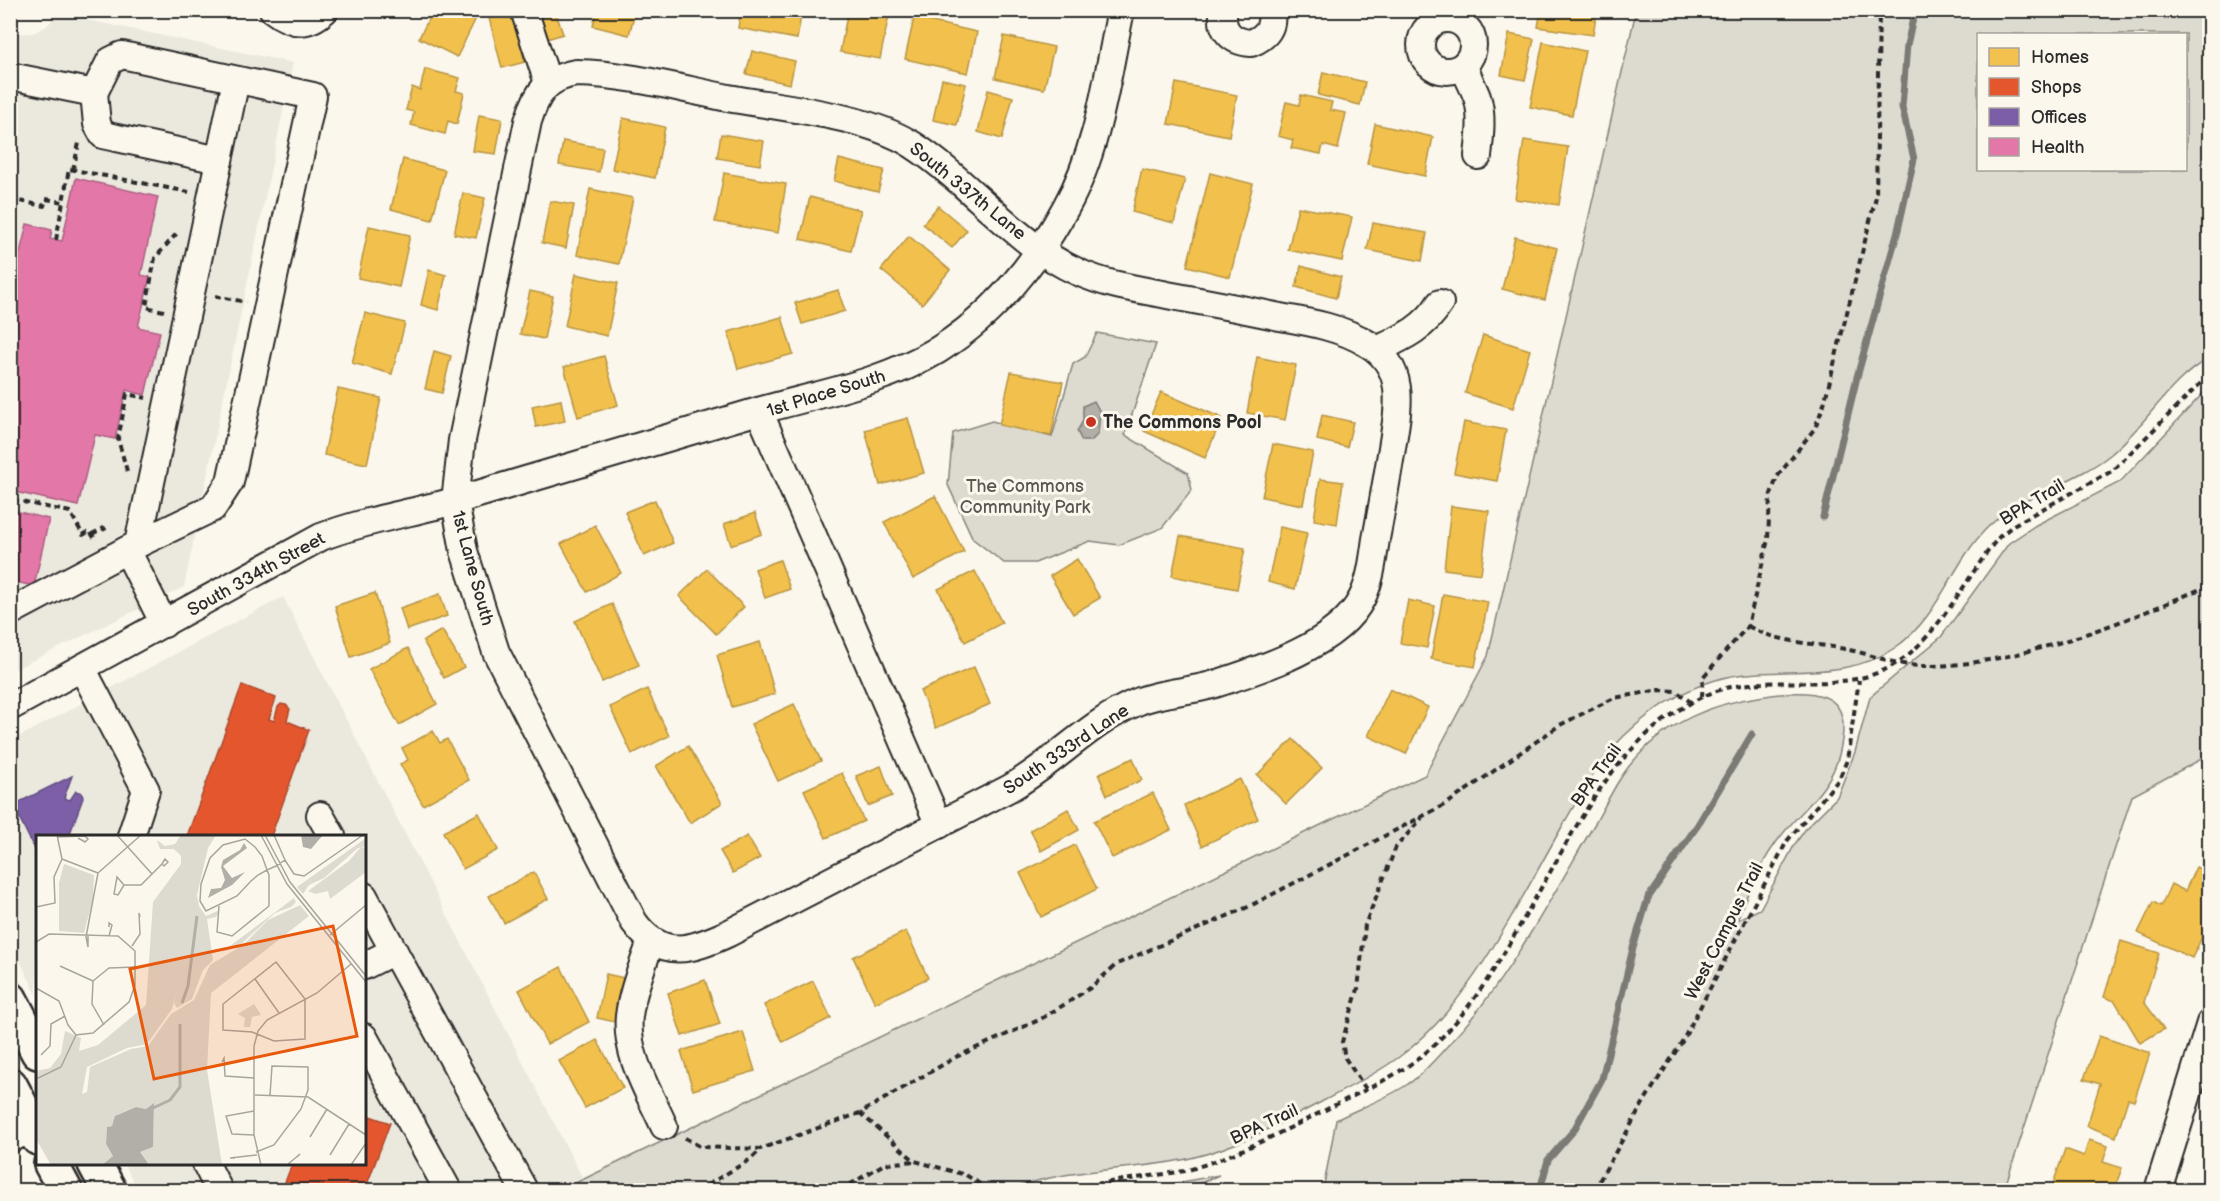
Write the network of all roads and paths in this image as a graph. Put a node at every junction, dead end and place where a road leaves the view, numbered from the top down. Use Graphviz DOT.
graph roads {
  1 [pos="273,10"];
  2 [pos="325,10"];
  3 [pos="524,10"];
  4 [pos="1121,10"];
  5 [pos="1270,10"];
  6 [pos="1879,10"];
  7 [pos="1220,11"];
  8 [pos="1468,18"];
  9 [pos="1464,65"];
  10 [pos="10,76"];
  11 [pos="236,80"];
  12 [pos="548,83"];
  13 [pos="94,93"];
  14 [pos="80,140"];
  15 [pos="1478,156"];
  16 [pos="219,160"];
  17 [pos="70,168"];
  18 [pos="196,198"];
  19 [pos="10,199"];
  20 [pos="63,202"];
  21 [pos="186,223"];
  22 [pos="56,240"];
  23 [pos="1040,250"];
  24 [pos="191,291"];
  25 [pos="1440,303"];
  26 [pos="267,306"];
  27 [pos="172,313"];
  28 [pos="1377,350"];
  29 [pos="2210,374"];
  30 [pos="153,399"];
  31 [pos="759,411"];
  32 [pos="128,473"];
  33 [pos="455,501"];
  34 [pos="92,534"];
  35 [pos="124,543"];
  36 [pos="2210,585"];
  37 [pos="10,612"];
  38 [pos="164,624"];
  39 [pos="1748,626"];
  40 [pos="1897,663"];
  41 [pos="82,668"];
  42 [pos="1859,680"];
  43 [pos="1702,697"];
  44 [pos="1692,703"];
  45 [pos="10,707"];
  46 [pos="1425,815"];
  47 [pos="939,825"];
  48 [pos="132,835"];
  49 [pos="366,900"];
  50 [pos="657,944"];
  51 [pos="394,951"];
  52 [pos="366,965"];
  53 [pos="10,999"];
  54 [pos="2210,1023"];
  55 [pos="366,1041"];
  56 [pos="36,1048"];
  57 [pos="10,1085"];
  58 [pos="1366,1089"];
  59 [pos="860,1113"];
  60 [pos="664,1126"];
  61 [pos="29,1133"];
  62 [pos="760,1149"];
  63 [pos="915,1161"];
  64 [pos="52,1165"];
  65 [pos="96,1165"];
  66 [pos="206,1165"];
  67 [pos="65,1191"];
  68 [pos="109,1191"];
  69 [pos="219,1191"];
  70 [pos="448,1191"];
  71 [pos="524,1191"];
  72 [pos="699,1191"];
  73 [pos="841,1191"];
  74 [pos="989,1191"];
  75 [pos="1055,1191"];
  76 [pos="1594,1191"];
  77 [pos="2158,1191"];
  1 -- 2 [label="street"];
  3 -- 12 [label="street"];
  4 -- 23 [label="street, 1st Place South"];
  5 -- 7 [label="street"];
  6 -- 39 [label="path"];
  8 -- 9 [label="street"];
  8 -- 9 [label="street"];
  9 -- 15 [label="street"];
  10 -- 13 [label="street"];
  11 -- 13 [label="street"];
  11 -- 16 [label="street"];
  11 -- 26 [label="street"];
  12 -- 23 [label="street, South 337th Lane"];
  12 -- 33 [label="street, 1st Lane South"];
  13 -- 16 [label="street"];
  14 -- 17 [label="path"];
  16 -- 24 [label="street"];
  17 -- 18 [label="path"];
  17 -- 20 [label="path"];
  19 -- 20 [label="path"];
  20 -- 22 [label="path"];
  21 -- 27 [label="path"];
  23 -- 28 [label="street, South 337th Lane"];
  23 -- 31 [label="street, 1st Place South"];
  24 -- 26 [label="path"];
  24 -- 35 [label="street"];
  25 -- 28 [label="street"];
  26 -- 35 [label="street"];
  28 -- 47 [label="street, South 333rd Lane"];
  29 -- 40 [label="path, BPA Trail"];
  30 -- 32 [label="path"];
  31 -- 33 [label="street, South 334th Street"];
  31 -- 47 [label="street, 1st Place South"];
  33 -- 38 [label="street, South 334th Street"];
  33 -- 50 [label="street, 1st Lane South"];
  34 -- 35 [label="path"];
  35 -- 37 [label="street"];
  35 -- 38 [label="street"];
  36 -- 40 [label="path"];
  38 -- 41 [label="street, South 334th Street"];
  39 -- 40 [label="path"];
  39 -- 43 [label="path"];
  40 -- 42 [label="path, BPA Trail"];
  41 -- 45 [label="street, South 334th Street"];
  41 -- 48 [label="street"];
  42 -- 43 [label="path, BPA Trail"];
  42 -- 76 [label="path, West Campus Trail"];
  43 -- 44 [label="path, BPA Trail"];
  44 -- 46 [label="path"];
  44 -- 58 [label="path, BPA Trail"];
  46 -- 58 [label="path"];
  46 -- 59 [label="path"];
  47 -- 50 [label="street, South 333rd Lane"];
  49 -- 51 [label="street"];
  50 -- 60 [label="street"];
  51 -- 52 [label="street"];
  51 -- 71 [label="street"];
  53 -- 56 [label="main road"];
  54 -- 77 [label="street"];
  55 -- 70 [label="street"];
  57 -- 61 [label="main road"];
  58 -- 75 [label="path, BPA Trail"];
  59 -- 62 [label="path"];
  59 -- 63 [label="path"];
  60 -- 62 [label="path"];
  62 -- 72 [label="path"];
  63 -- 73 [label="path"];
  63 -- 74 [label="path"];
  64 -- 67 [label="main road"];
  65 -- 68 [label="main road"];
  66 -- 69 [label="street"];
}
